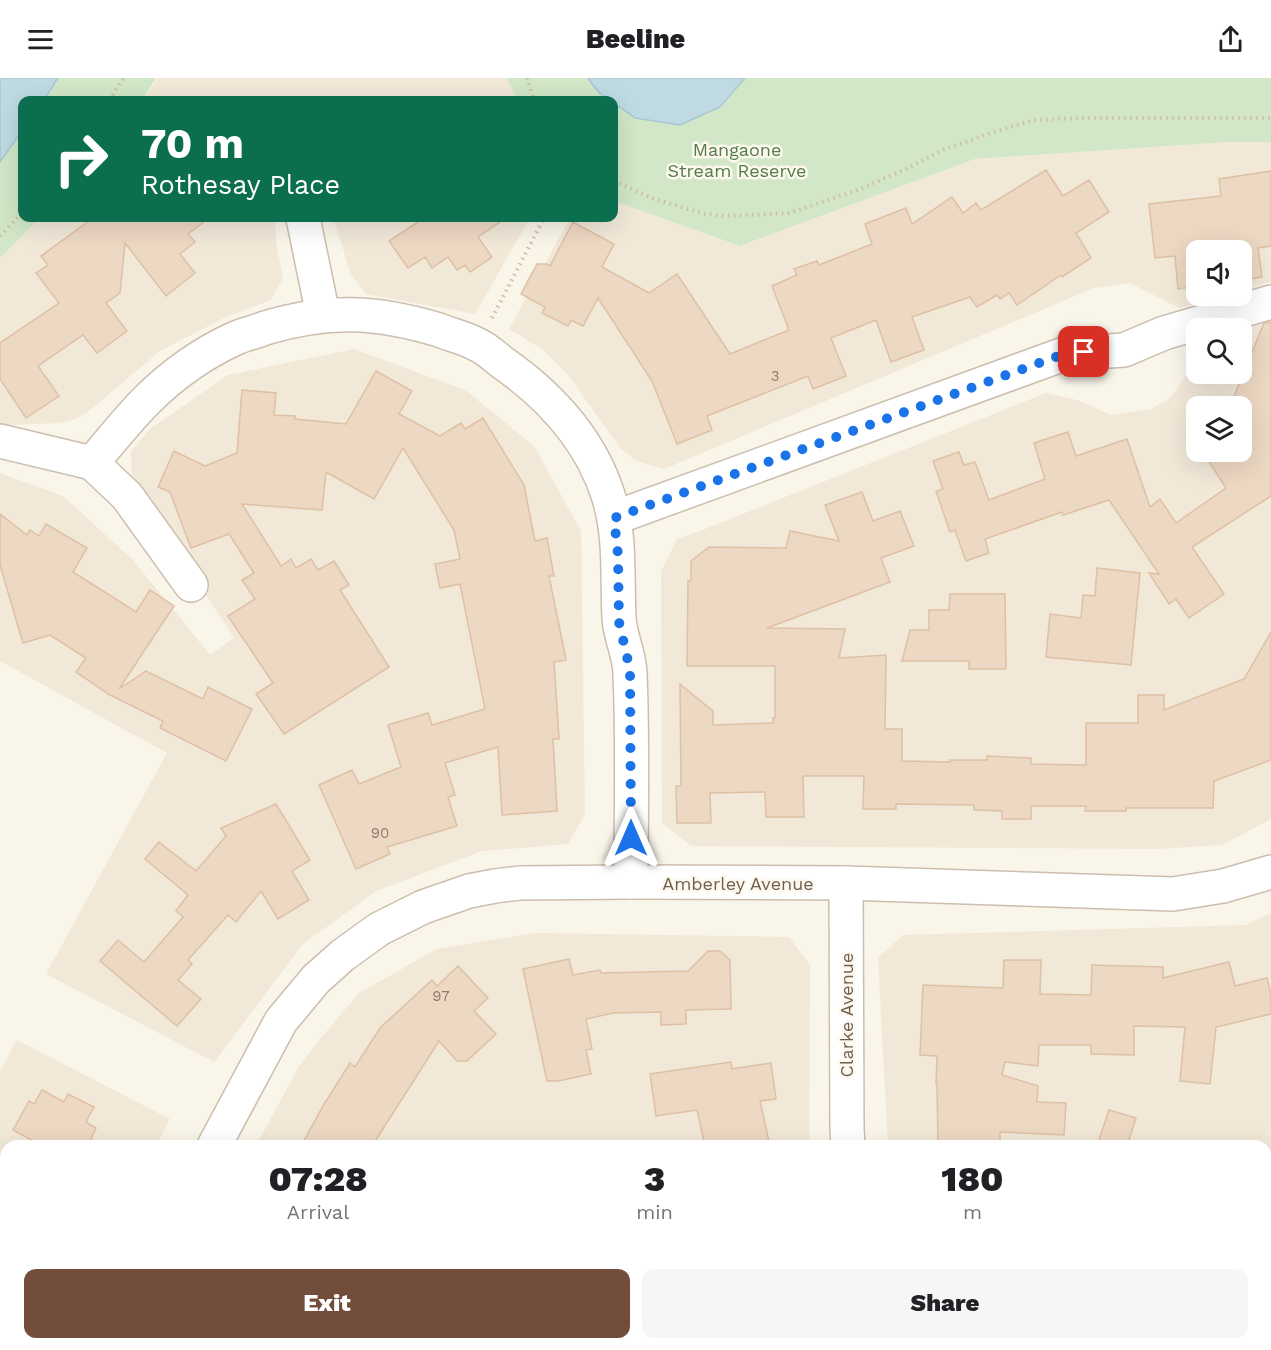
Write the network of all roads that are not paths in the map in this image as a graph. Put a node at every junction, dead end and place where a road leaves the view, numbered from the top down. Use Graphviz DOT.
graph roads {
  1 [pos="304,222"];
  2 [pos="1271,302"];
  3 [pos="323,315"];
  4 [pos="0,441"];
  5 [pos="92,463"];
  6 [pos="614,518"];
  7 [pos="191,585"];
  8 [pos="1271,872"];
  9 [pos="631,882"];
  10 [pos="846,883"];
  11 [pos="217,1140"];
  12 [pos="848,1140"];
  1 -- 3 [label="street"];
  2 -- 6 [label="street"];
  3 -- 5 [label="street"];
  3 -- 6 [label="street"];
  4 -- 5 [label="street"];
  5 -- 7 [label="street"];
  6 -- 9 [label="street"];
  8 -- 10 [label="street, Amberley Avenue"];
  9 -- 10 [label="street, Amberley Avenue"];
  9 -- 11 [label="street, Amberley Avenue"];
  10 -- 12 [label="street, Clarke Avenue"];
}
